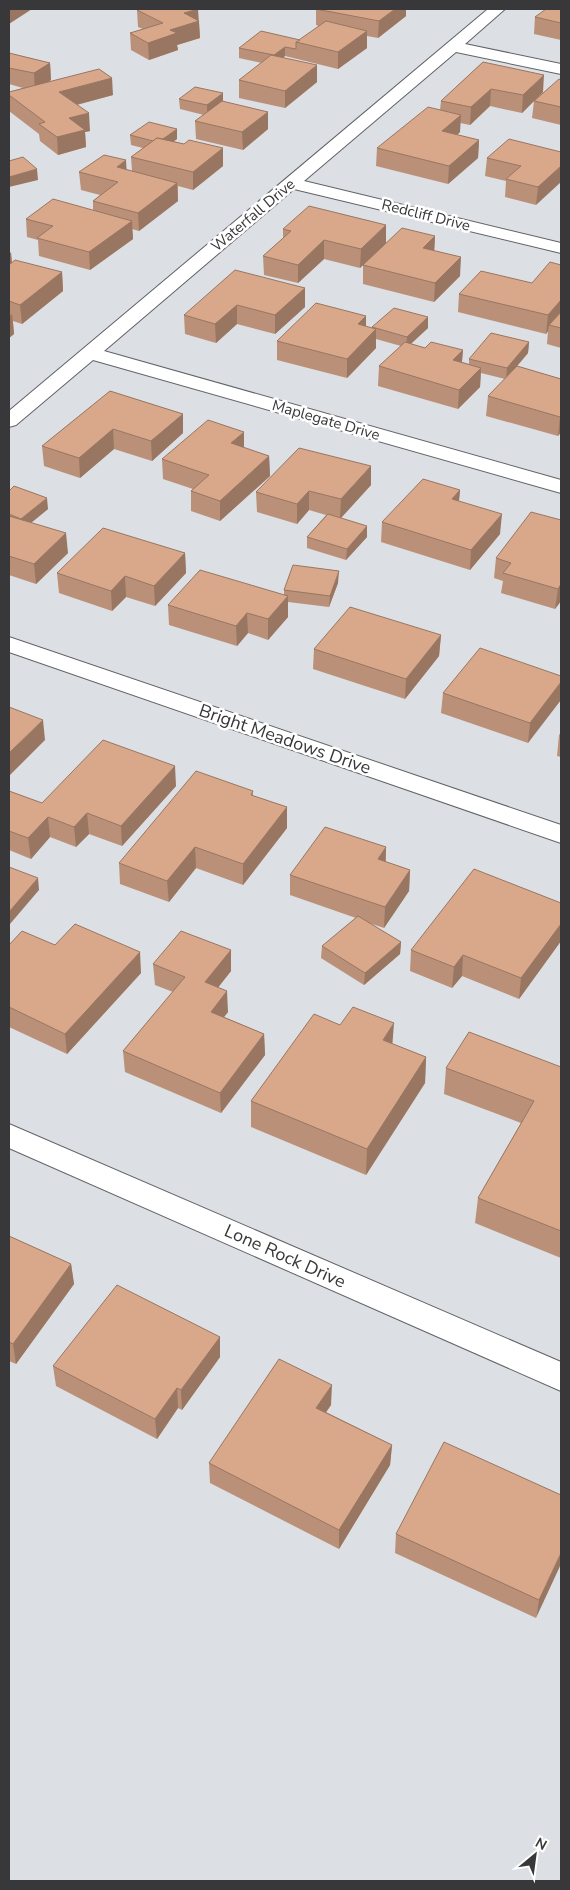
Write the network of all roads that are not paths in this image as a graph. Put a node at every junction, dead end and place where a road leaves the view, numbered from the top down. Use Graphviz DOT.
graph roads {
  1 [pos="497,9"];
  2 [pos="451,46"];
  3 [pos="561,69"];
  4 [pos="290,183"];
  5 [pos="561,248"];
  6 [pos="90,353"];
  7 [pos="9,421"];
  8 [pos="561,487"];
  9 [pos="9,644"];
  10 [pos="561,834"];
  11 [pos="9,1135"];
  12 [pos="561,1377"];
  1 -- 2 [label="street, Waterfall Drive"];
  2 -- 3 [label="street"];
  2 -- 4 [label="street, Waterfall Drive"];
  4 -- 5 [label="street, Redcliff Drive"];
  4 -- 6 [label="street, Waterfall Drive"];
  6 -- 7 [label="street, Waterfall Drive"];
  6 -- 8 [label="street, Maplegate Drive"];
  9 -- 10 [label="street, Bright Meadows Drive"];
  11 -- 12 [label="street, Lone Rock Drive"];
}
